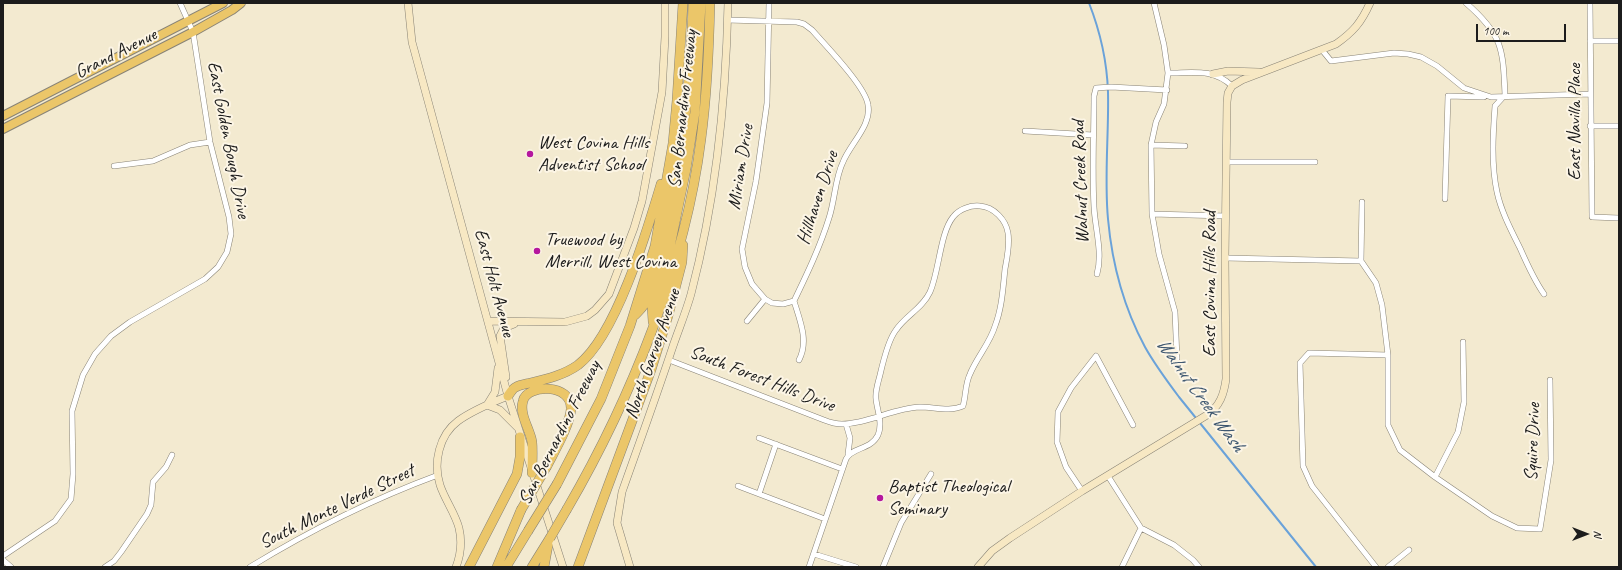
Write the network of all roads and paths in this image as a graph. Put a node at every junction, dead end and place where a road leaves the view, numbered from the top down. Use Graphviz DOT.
graph roads {
  1 [pos="180,3"];
  2 [pos="223,3"];
  3 [pos="241,3"];
  4 [pos="408,3"];
  5 [pos="665,3"];
  6 [pos="683,3"];
  7 [pos="693,3"];
  8 [pos="701,3"];
  9 [pos="710,3"];
  10 [pos="728,3"];
  11 [pos="769,3"];
  12 [pos="1154,3"];
  13 [pos="1370,3"];
  14 [pos="1466,3"];
  15 [pos="1590,3"];
  16 [pos="727,20"];
  17 [pos="769,21"];
  18 [pos="188,22"];
  19 [pos="193,32"];
  20 [pos="1590,41"];
  21 [pos="1619,41"];
  22 [pos="1322,50"];
  23 [pos="1261,72"];
  24 [pos="1168,74"];
  25 [pos="1213,74"];
  26 [pos="1232,86"];
  27 [pos="1167,90"];
  28 [pos="1590,94"];
  29 [pos="1505,95"];
  30 [pos="1491,97"];
  31 [pos="3,116"];
  32 [pos="1590,126"];
  33 [pos="1619,126"];
  34 [pos="3,129"];
  35 [pos="1025,131"];
  36 [pos="1093,135"];
  37 [pos="210,142"];
  38 [pos="673,143"];
  39 [pos="1151,145"];
  40 [pos="1185,146"];
  41 [pos="1226,162"];
  42 [pos="1316,162"];
  43 [pos="114,166"];
  44 [pos="1445,199"];
  45 [pos="1362,202"];
  46 [pos="1152,214"];
  47 [pos="1226,216"];
  48 [pos="1619,218"];
  49 [pos="683,232"];
  50 [pos="1225,258"];
  51 [pos="1361,261"];
  52 [pos="1097,274"];
  53 [pos="1544,294"];
  54 [pos="765,299"];
  55 [pos="794,302"];
  56 [pos="633,317"];
  57 [pos="488,321"];
  58 [pos="747,321"];
  59 [pos="520,322"];
  60 [pos="654,325"];
  61 [pos="1463,342"];
  62 [pos="1388,355"];
  63 [pos="1177,359"];
  64 [pos="669,360"];
  65 [pos="799,360"];
  66 [pos="498,362"];
  67 [pos="1550,380"];
  68 [pos="505,385"];
  69 [pos="508,396"];
  70 [pos="487,405"];
  71 [pos="879,415"];
  72 [pos="846,424"];
  73 [pos="1133,425"];
  74 [pos="519,433"];
  75 [pos="759,438"];
  76 [pos="776,444"];
  77 [pos="848,454"];
  78 [pos="172,455"];
  79 [pos="842,469"];
  80 [pos="532,473"];
  81 [pos="931,474"];
  82 [pos="438,475"];
  83 [pos="1108,476"];
  84 [pos="1435,477"];
  85 [pos="738,486"];
  86 [pos="1082,491"];
  87 [pos="759,494"];
  88 [pos="825,520"];
  89 [pos="1141,528"];
  90 [pos="550,538"];
  91 [pos="1409,550"];
  92 [pos="814,554"];
  93 [pos="3,556"];
  94 [pos="3,560"];
  95 [pos="11,567"];
  96 [pos="105,567"];
  97 [pos="250,567"];
  98 [pos="456,567"];
  99 [pos="469,567"];
  100 [pos="497,567"];
  101 [pos="506,567"];
  102 [pos="532,567"];
  103 [pos="544,567"];
  104 [pos="563,567"];
  105 [pos="578,567"];
  106 [pos="630,567"];
  107 [pos="809,567"];
  108 [pos="856,567"];
  109 [pos="883,567"];
  110 [pos="978,567"];
  111 [pos="1122,567"];
  112 [pos="1200,567"];
  113 [pos="1376,567"];
  114 [pos="1388,567"];
  1 -- 18 [label="street, East Golden Bough Drive"];
  2 -- 18 [label="main road, Grand Avenue"];
  3 -- 19 [label="main road, Grand Avenue"];
  4 -- 57 [label="street, East Holt Avenue"];
  5 -- 59 [label="street"];
  6 -- 38 [label="highway, San Bernardino Freeway"];
  7 -- 56 [label="highway"];
  8 -- 60 [label="highway"];
  9 -- 49 [label="highway, San Bernardino Freeway"];
  10 -- 16 [label="street, North Garvey Avenue"];
  11 -- 17 [label="street, Miriam Drive"];
  12 -- 24 [label="street"];
  13 -- 22 [label="street"];
  14 -- 29 [label="street"];
  15 -- 20 [label="street, East Navilla Place"];
  16 -- 17 [label="street, Hillhaven Drive"];
  16 -- 64 [label="street, North Garvey Avenue"];
  17 -- 54 [label="street, Miriam Drive"];
  17 -- 55 [label="street, Hillhaven Drive"];
  18 -- 19 [label="street, East Golden Bough Drive"];
  18 -- 31 [label="main road, Grand Avenue"];
  19 -- 34 [label="main road, Grand Avenue"];
  19 -- 37 [label="street, East Golden Bough Drive"];
  20 -- 21 [label="street"];
  20 -- 28 [label="street, East Navilla Place"];
  22 -- 23 [label="street"];
  22 -- 30 [label="street"];
  23 -- 25 [label="street"];
  23 -- 26 [label="street"];
  24 -- 25 [label="street"];
  24 -- 27 [label="street"];
  25 -- 26 [label="street"];
  26 -- 41 [label="street, East Covina Hills Road"];
  27 -- 36 [label="street, Walnut Creek Road"];
  27 -- 39 [label="street"];
  28 -- 29 [label="street"];
  28 -- 32 [label="street, East Navilla Place"];
  29 -- 30 [label="street"];
  29 -- 53 [label="street"];
  30 -- 44 [label="street"];
  32 -- 33 [label="street"];
  32 -- 48 [label="street, East Navilla Place"];
  35 -- 36 [label="street"];
  36 -- 52 [label="street, Walnut Creek Road"];
  37 -- 43 [label="street"];
  37 -- 93 [label="street, East Golden Bough Drive"];
  38 -- 56 [label="highway, San Bernardino Freeway"];
  38 -- 69 [label="highway"];
  39 -- 40 [label="street"];
  39 -- 46 [label="street"];
  41 -- 42 [label="street"];
  41 -- 47 [label="street, East Covina Hills Road"];
  45 -- 51 [label="street"];
  46 -- 47 [label="street"];
  46 -- 63 [label="street"];
  47 -- 50 [label="street, East Covina Hills Road"];
  49 -- 60 [label="highway, San Bernardino Freeway"];
  49 -- 105 [label="highway"];
  50 -- 51 [label="street"];
  50 -- 83 [label="street, East Covina Hills Road"];
  51 -- 62 [label="street"];
  54 -- 55 [label="street"];
  54 -- 58 [label="street"];
  55 -- 65 [label="street"];
  56 -- 101 [label="highway, San Bernardino Freeway, bridge"];
  57 -- 59 [label="street"];
  57 -- 66 [label="street, East Holt Avenue"];
  59 -- 68 [label="street"];
  60 -- 90 [label="highway, San Bernardino Freeway, bridge"];
  61 -- 84 [label="street"];
  62 -- 84 [label="street"];
  62 -- 113 [label="street"];
  64 -- 72 [label="street, South Forest Hills Drive"];
  64 -- 106 [label="street, North Garvey Avenue"];
  66 -- 68 [label="street, East Holt Avenue"];
  66 -- 70 [label="street"];
  67 -- 84 [label="street, Squire Drive"];
  68 -- 69 [label="street, East Holt Avenue"];
  69 -- 70 [label="street"];
  69 -- 74 [label="street, East Holt Avenue"];
  70 -- 74 [label="street"];
  70 -- 82 [label="street"];
  71 -- 71 [label="street, South Forest Hills Drive"];
  71 -- 72 [label="street, South Forest Hills Drive"];
  71 -- 77 [label="street"];
  72 -- 77 [label="street"];
  73 -- 86 [label="street"];
  74 -- 80 [label="street, East Holt Avenue"];
  74 -- 99 [label="highway"];
  75 -- 76 [label="street"];
  76 -- 79 [label="street"];
  76 -- 87 [label="street"];
  77 -- 79 [label="street"];
  78 -- 96 [label="street"];
  79 -- 88 [label="street"];
  80 -- 100 [label="highway, bridge"];
  80 -- 104 [label="street, East Holt Avenue"];
  81 -- 109 [label="street"];
  82 -- 97 [label="street, South Monte Verde Street"];
  82 -- 98 [label="street"];
  83 -- 86 [label="street, East Covina Hills Road"];
  83 -- 89 [label="street"];
  85 -- 87 [label="street"];
  86 -- 110 [label="street, East Covina Hills Road"];
  87 -- 88 [label="street"];
  88 -- 92 [label="street"];
  89 -- 111 [label="street"];
  89 -- 112 [label="street"];
  90 -- 102 [label="highway, San Bernardino Freeway"];
  90 -- 103 [label="highway"];
  91 -- 114 [label="street"];
  92 -- 107 [label="street"];
  92 -- 108 [label="street"];
  94 -- 95 [label="street"];
}
